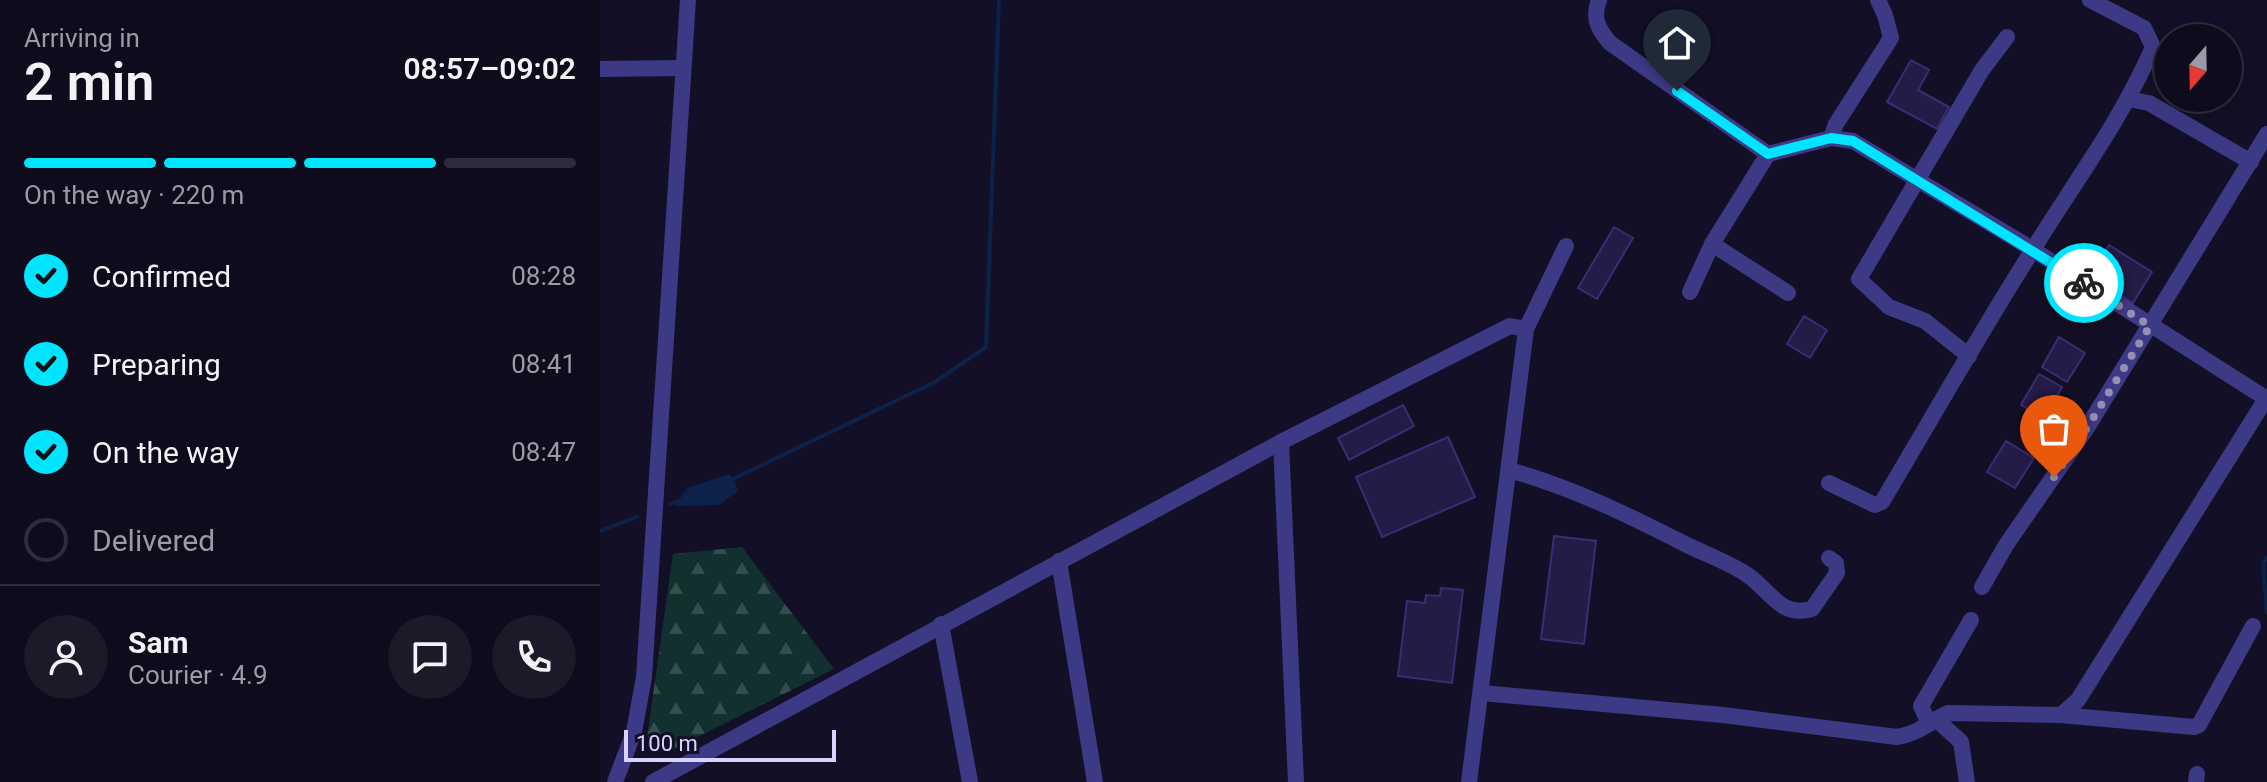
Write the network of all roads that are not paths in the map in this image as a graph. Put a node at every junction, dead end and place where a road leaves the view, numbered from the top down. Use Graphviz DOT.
graph roads {
  1 [pos="688,0"];
  2 [pos="1599,0"];
  3 [pos="1878,0"];
  4 [pos="2090,0"];
  5 [pos="2007,37"];
  6 [pos="683,68"];
  7 [pos="600,69"];
  8 [pos="2128,99"];
  9 [pos="2267,134"];
  10 [pos="1831,138"];
  11 [pos="1768,154"];
  12 [pos="2251,162"];
  13 [pos="1917,180"];
  14 [pos="1712,244"];
  15 [pos="1566,246"];
  16 [pos="2032,249"];
  17 [pos="1690,292"];
  18 [pos="1788,293"];
  19 [pos="2150,326"];
  20 [pos="1526,329"];
  21 [pos="1969,356"];
  22 [pos="2267,398"];
  23 [pos="1281,442"];
  24 [pos="1509,470"];
  25 [pos="1829,483"];
  26 [pos="1829,558"];
  27 [pos="1059,561"];
  28 [pos="1982,587"];
  29 [pos="1971,620"];
  30 [pos="941,624"];
  31 [pos="2253,626"];
  32 [pos="1482,693"];
  33 [pos="2061,715"];
  34 [pos="1932,721"];
  35 [pos="615,782"];
  36 [pos="653,782"];
  37 [pos="970,782"];
  38 [pos="1095,782"];
  39 [pos="1296,782"];
  40 [pos="1469,782"];
  41 [pos="1967,782"];
  1 -- 6 [label="street"];
  2 -- 11 [label="street"];
  3 -- 10 [label="street"];
  4 -- 8 [label="street"];
  5 -- 13 [label="street"];
  6 -- 7 [label="street"];
  6 -- 35 [label="street"];
  8 -- 12 [label="street"];
  8 -- 16 [label="street"];
  9 -- 12 [label="street"];
  10 -- 11 [label="street"];
  10 -- 13 [label="street"];
  11 -- 14 [label="street"];
  12 -- 19 [label="street"];
  13 -- 16 [label="street"];
  13 -- 21 [label="street"];
  14 -- 17 [label="street"];
  14 -- 18 [label="street"];
  15 -- 20 [label="street"];
  16 -- 19 [label="street"];
  16 -- 21 [label="street"];
  19 -- 22 [label="street"];
  19 -- 28 [label="street"];
  20 -- 23 [label="street"];
  20 -- 24 [label="street"];
  21 -- 25 [label="street"];
  22 -- 33 [label="street"];
  23 -- 27 [label="street"];
  23 -- 39 [label="street"];
  24 -- 26 [label="street"];
  24 -- 32 [label="street"];
  27 -- 30 [label="street"];
  27 -- 38 [label="street"];
  29 -- 34 [label="street"];
  30 -- 36 [label="street"];
  30 -- 37 [label="street"];
  31 -- 33 [label="street"];
  32 -- 34 [label="street"];
  32 -- 40 [label="street"];
  33 -- 34 [label="street"];
  34 -- 41 [label="street"];
}
